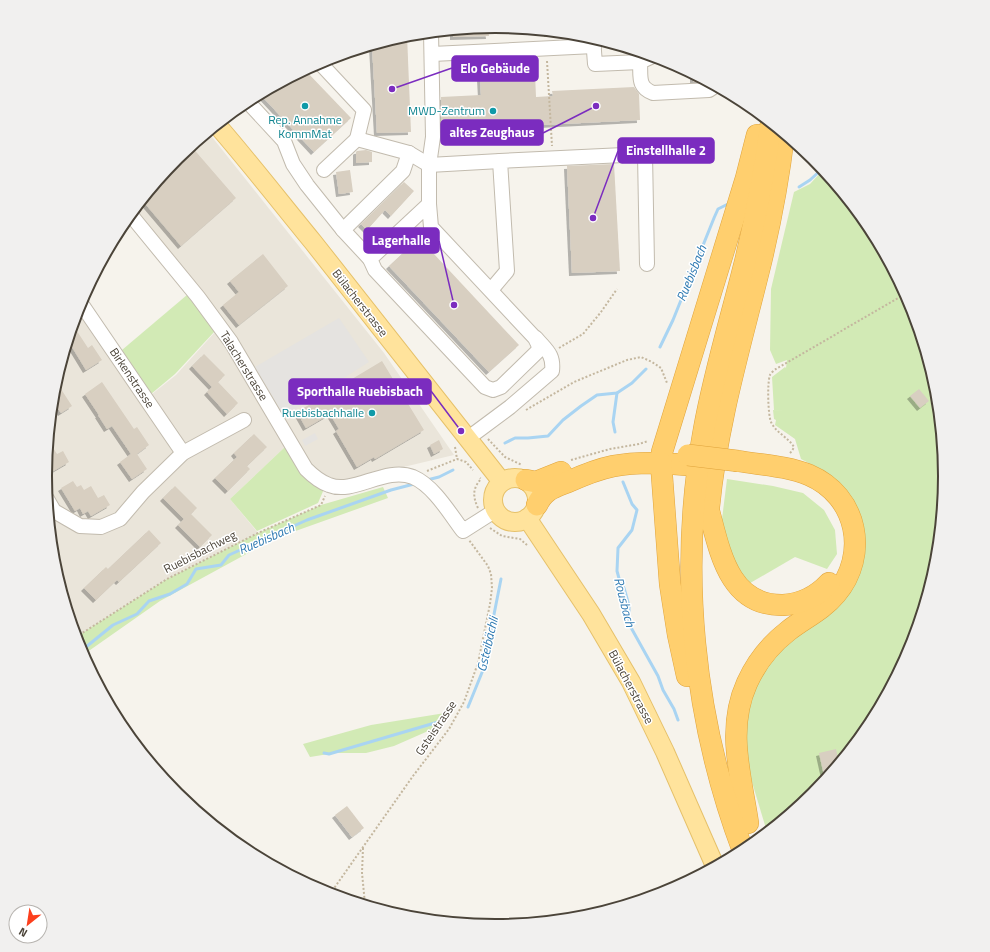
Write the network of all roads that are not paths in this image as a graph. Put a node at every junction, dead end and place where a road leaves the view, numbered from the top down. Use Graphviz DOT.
graph roads {
  1 [pos="431,38"];
  2 [pos="586,43"];
  3 [pos="593,45"];
  4 [pos="432,54"];
  5 [pos="645,60"];
  6 [pos="640,62"];
  7 [pos="324,67"];
  8 [pos="710,89"];
  9 [pos="252,106"];
  10 [pos="760,121"];
  11 [pos="220,129"];
  12 [pos="770,129"];
  13 [pos="357,139"];
  14 [pos="783,140"];
  15 [pos="409,153"];
  16 [pos="500,161"];
  17 [pos="429,165"];
  18 [pos="324,170"];
  19 [pos="429,204"];
  20 [pos="134,219"];
  21 [pos="343,230"];
  22 [pos="370,259"];
  23 [pos="647,264"];
  24 [pos="491,290"];
  25 [pos="85,309"];
  26 [pos="535,338"];
  27 [pos="244,420"];
  28 [pos="469,439"];
  29 [pos="657,452"];
  30 [pos="183,453"];
  31 [pos="737,467"];
  32 [pos="526,473"];
  33 [pos="502,482"];
  34 [pos="54,510"];
  35 [pos="496,510"];
  36 [pos="709,511"];
  37 [pos="532,512"];
  38 [pos="746,832"];
  39 [pos="713,862"];
  1 -- 4 [label="street"];
  2 -- 4 [label="street"];
  3 -- 6 [label="street"];
  4 -- 17 [label="street"];
  5 -- 6 [label="street"];
  6 -- 8 [label="street"];
  7 -- 13 [label="street"];
  9 -- 21 [label="street"];
  10 -- 29 [label="highway"];
  11 -- 28 [label="main road, Bülacherstrasse"];
  12 -- 38 [label="highway"];
  13 -- 15 [label="street"];
  13 -- 18 [label="street"];
  14 -- 36 [label="highway"];
  15 -- 17 [label="street"];
  15 -- 21 [label="street"];
  16 -- 17 [label="street"];
  16 -- 23 [label="street"];
  16 -- 24 [label="street"];
  17 -- 19 [label="street"];
  19 -- 22 [label="street"];
  19 -- 24 [label="street"];
  20 -- 35 [label="street, Talacherstrasse"];
  21 -- 22 [label="street"];
  22 -- 26 [label="street"];
  24 -- 26 [label="street"];
  25 -- 30 [label="street, Birkenstrasse"];
  26 -- 28 [label="street"];
  27 -- 30 [label="street"];
  28 -- 33 [label="main road, Bülacherstrasse"];
  29 -- 31 [label="highway, bridge"];
  29 -- 32 [label="highway"];
  29 -- 37 [label="highway"];
  29 -- 38 [label="highway"];
  30 -- 34 [label="street"];
  31 -- 36 [label="highway"];
  31 -- 38 [label="highway"];
  32 -- 33 [label="main road"];
  32 -- 37 [label="main road"];
  33 -- 35 [label="main road"];
  35 -- 37 [label="main road"];
  36 -- 38 [label="highway"];
  37 -- 39 [label="main road, Bülacherstrasse"];
}
